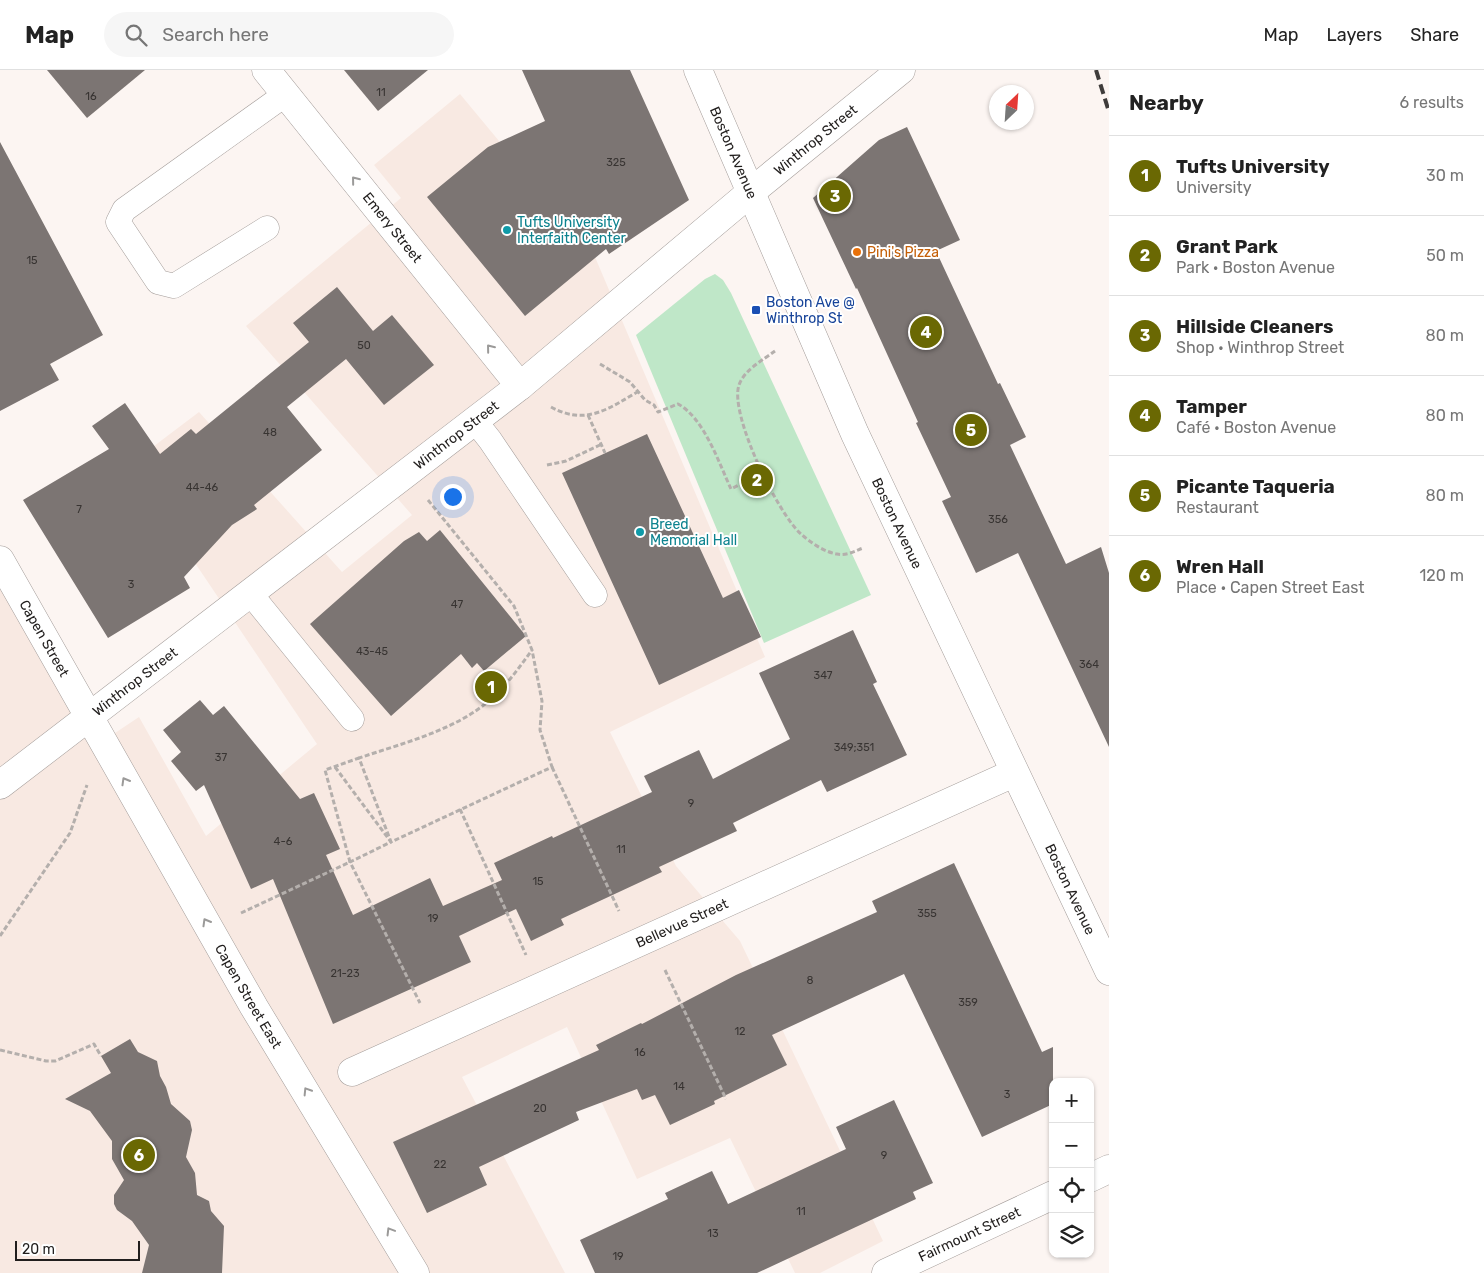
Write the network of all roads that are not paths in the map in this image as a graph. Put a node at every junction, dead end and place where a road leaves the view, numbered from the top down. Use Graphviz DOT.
graph roads {
  1 [pos="266,70"];
  2 [pos="698,70"];
  3 [pos="901,70"];
  4 [pos="286,94"];
  5 [pos="751,192"];
  6 [pos="267,228"];
  7 [pos="520,386"];
  8 [pos="475,421"];
  9 [pos="0,560"];
  10 [pos="250,593"];
  11 [pos="595,596"];
  12 [pos="88,716"];
  13 [pos="352,719"];
  14 [pos="1014,774"];
  15 [pos="0,785"];
  16 [pos="1109,971"];
  17 [pos="352,1072"];
  18 [pos="1109,1169"];
  19 [pos="1094,1176"];
  20 [pos="1049,1197"];
  21 [pos="415,1273"];
  22 [pos="886,1273"];
  1 -- 4 [label="street, Emery Street"];
  2 -- 5 [label="street, Boston Avenue"];
  3 -- 5 [label="street, Winthrop Street"];
  4 -- 6 [label="lane"];
  7 -- 4 [label="street, Emery Street, one-way"];
  5 -- 7 [label="street, Winthrop Street"];
  5 -- 14 [label="street, Boston Avenue"];
  7 -- 8 [label="street, Winthrop Street"];
  8 -- 10 [label="street, Winthrop Street"];
  8 -- 11 [label="lane"];
  9 -- 12 [label="street, Capen Street"];
  10 -- 12 [label="street, Winthrop Street"];
  10 -- 13 [label="lane"];
  12 -- 15 [label="street, Winthrop Street"];
  21 -- 12 [label="street, Capen Street East, one-way"];
  14 -- 16 [label="street, Boston Avenue"];
  14 -- 17 [label="street, Bellevue Street"];
  18 -- 19 [label="street"];
  20 -- 22 [label="street, Fairmount Street"];
}
